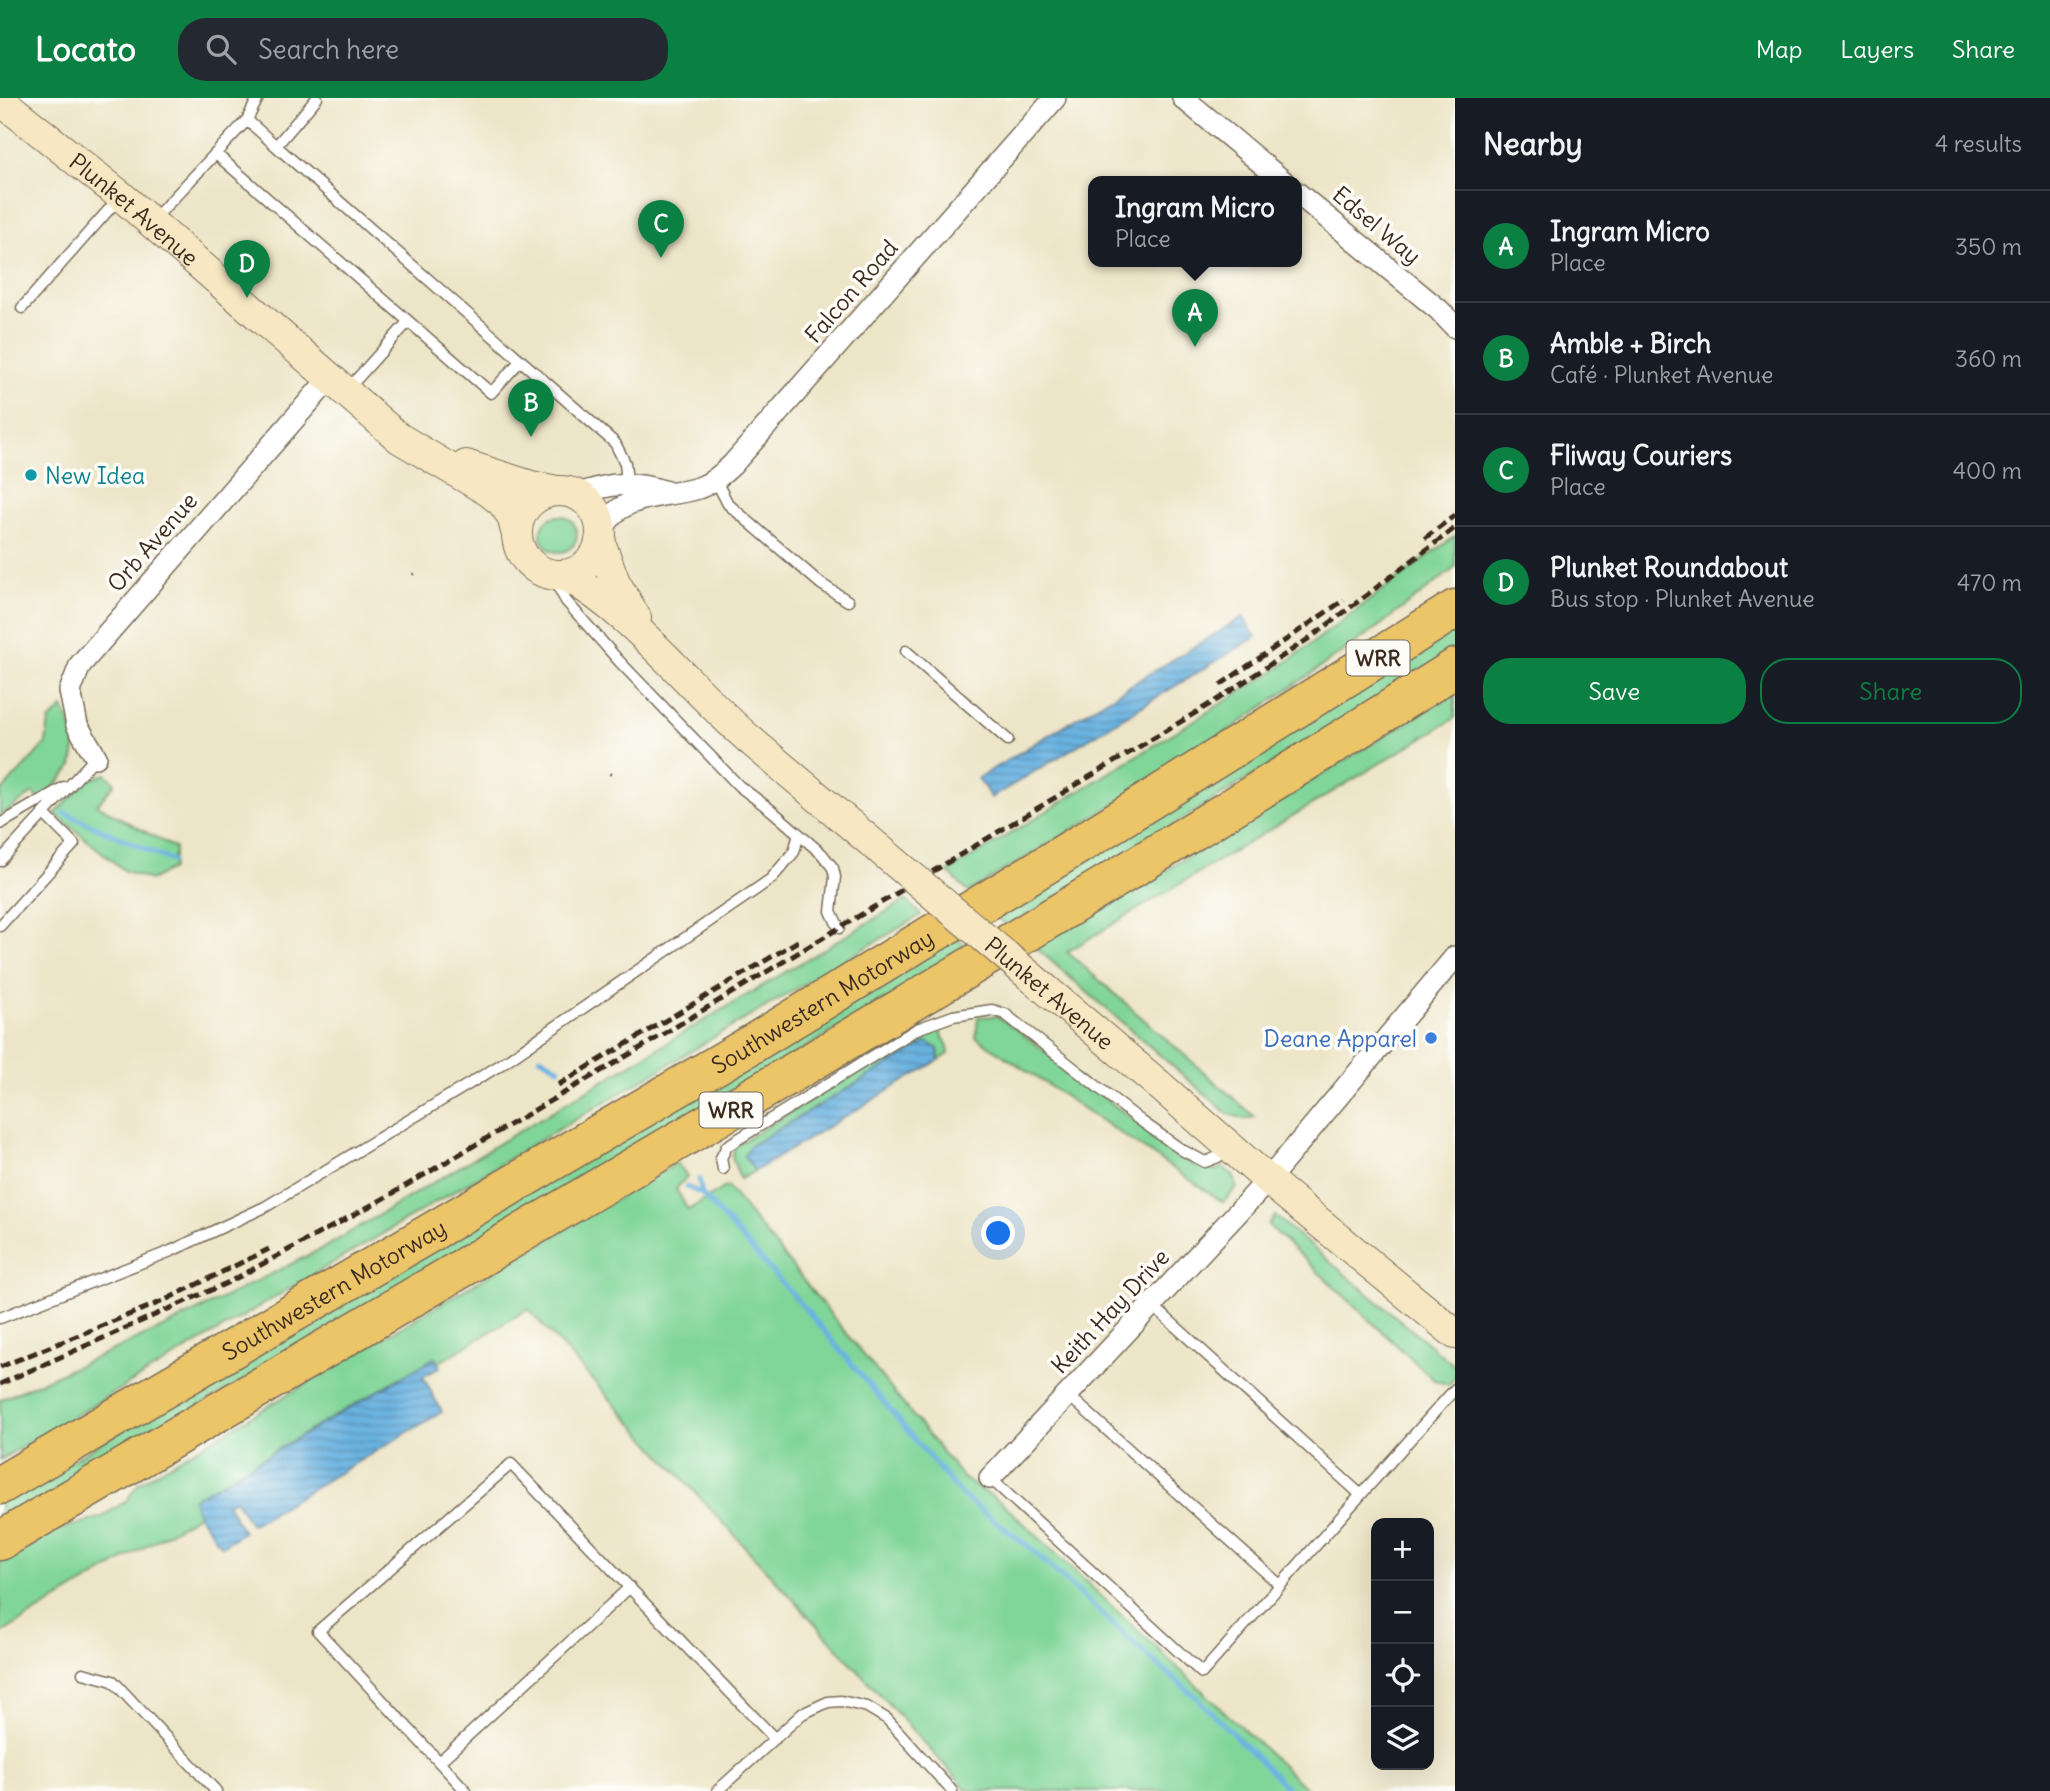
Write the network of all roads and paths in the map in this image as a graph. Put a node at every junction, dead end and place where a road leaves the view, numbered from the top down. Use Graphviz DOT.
graph roads {
  1 [pos="258,98"];
  2 [pos="317,98"];
  3 [pos="1055,98"];
  4 [pos="1183,98"];
  5 [pos="0,100"];
  6 [pos="247,120"];
  7 [pos="276,146"];
  8 [pos="216,154"];
  9 [pos="1277,176"];
  10 [pos="121,196"];
  11 [pos="1302,196"];
  12 [pos="151,222"];
  13 [pos="22,308"];
  14 [pos="407,323"];
  15 [pos="1455,327"];
  16 [pos="521,360"];
  17 [pos="337,386"];
  18 [pos="429,455"];
  19 [pos="715,479"];
  20 [pos="627,483"];
  21 [pos="669,492"];
  22 [pos="567,493"];
  23 [pos="517,535"];
  24 [pos="601,538"];
  25 [pos="417,570"];
  26 [pos="413,575"];
  27 [pos="558,575"];
  28 [pos="1455,586"];
  29 [pos="848,601"];
  30 [pos="1455,609"];
  31 [pos="651,642"];
  32 [pos="906,651"];
  33 [pos="1455,668"];
  34 [pos="1301,707"];
  35 [pos="1008,740"];
  36 [pos="96,757"];
  37 [pos="71,783"];
  38 [pos="43,813"];
  39 [pos="0,824"];
  40 [pos="799,834"];
  41 [pos="0,861"];
  42 [pos="0,926"];
  43 [pos="839,928"];
  44 [pos="1455,957"];
  45 [pos="1228,1146"];
  46 [pos="723,1169"];
  47 [pos="1268,1180"];
  48 [pos="1152,1305"];
  49 [pos="0,1318"];
  50 [pos="1455,1334"];
  51 [pos="1455,1389"];
  52 [pos="1068,1395"];
  53 [pos="990,1478"];
  54 [pos="0,1485"];
  55 [pos="1361,1494"];
  56 [pos="0,1541"];
  57 [pos="1280,1585"];
  58 [pos="630,1587"];
  59 [pos="83,1673"];
  60 [pos="775,1739"];
  61 [pos="439,1762"];
  62 [pos="216,1791"];
  63 [pos="467,1791"];
  64 [pos="717,1791"];
  65 [pos="952,1791"];
  1 -- 6 [label="lane"];
  2 -- 7 [label="lane"];
  3 -- 19 [label="street, Falcon Road"];
  4 -- 9 [label="street"];
  5 -- 10 [label="main road, Plunket Avenue"];
  6 -- 7 [label="lane"];
  6 -- 8 [label="lane"];
  7 -- 16 [label="lane"];
  8 -- 12 [label="lane"];
  8 -- 14 [label="lane"];
  10 -- 12 [label="main road, Plunket Avenue"];
  10 -- 13 [label="lane"];
  11 -- 15 [label="street, Edsel Way"];
  12 -- 17 [label="main road, Plunket Avenue"];
  14 -- 16 [label="lane"];
  14 -- 17 [label="lane"];
  16 -- 20 [label="lane"];
  17 -- 18 [label="main road, Plunket Avenue"];
  17 -- 36 [label="street, Orb Avenue"];
  18 -- 22 [label="main road, Plunket Avenue"];
  18 -- 23 [label="main road, Plunket Avenue"];
  19 -- 21 [label="street, Falcon Road"];
  19 -- 29 [label="lane"];
  20 -- 21 [label="street, Falcon Road"];
  20 -- 22 [label="street, Falcon Road"];
  21 -- 24 [label="street, Falcon Road"];
  22 -- 23 [label="main road"];
  22 -- 24 [label="main road"];
  23 -- 27 [label="main road"];
  24 -- 27 [label="main road"];
  24 -- 31 [label="main road, Plunket Avenue"];
  25 -- 26 [label="path"];
  27 -- 31 [label="main road, Plunket Avenue"];
  27 -- 40 [label="lane"];
  28 -- 34 [label="highway"];
  30 -- 34 [label="highway, Southwestern Motorway / WRR"];
  31 -- 45 [label="main road, Plunket Avenue, bridge"];
  32 -- 35 [label="lane"];
  33 -- 56 [label="highway, Southwestern Motorway / WRR"];
  34 -- 54 [label="highway, Southwestern Motorway / WRR"];
  36 -- 37 [label="lane"];
  37 -- 38 [label="lane"];
  37 -- 39 [label="lane"];
  38 -- 41 [label="lane"];
  38 -- 42 [label="lane"];
  40 -- 43 [label="lane"];
  40 -- 49 [label="lane"];
  44 -- 47 [label="street, Keith Hay Drive"];
  45 -- 46 [label="lane"];
  45 -- 47 [label="main road, Plunket Avenue"];
  47 -- 48 [label="street, Keith Hay Drive"];
  47 -- 50 [label="main road, Plunket Avenue"];
  48 -- 52 [label="street, Keith Hay Drive"];
  48 -- 55 [label="lane"];
  51 -- 55 [label="lane"];
  52 -- 53 [label="street, Keith Hay Drive"];
  52 -- 57 [label="lane"];
  53 -- 57 [label="lane"];
  55 -- 57 [label="lane"];
  58 -- 60 [label="lane"];
  58 -- 61 [label="lane"];
  58 -- 61 [label="lane"];
  59 -- 62 [label="lane"];
  60 -- 64 [label="lane"];
  60 -- 65 [label="lane"];
  61 -- 63 [label="lane"];
}
